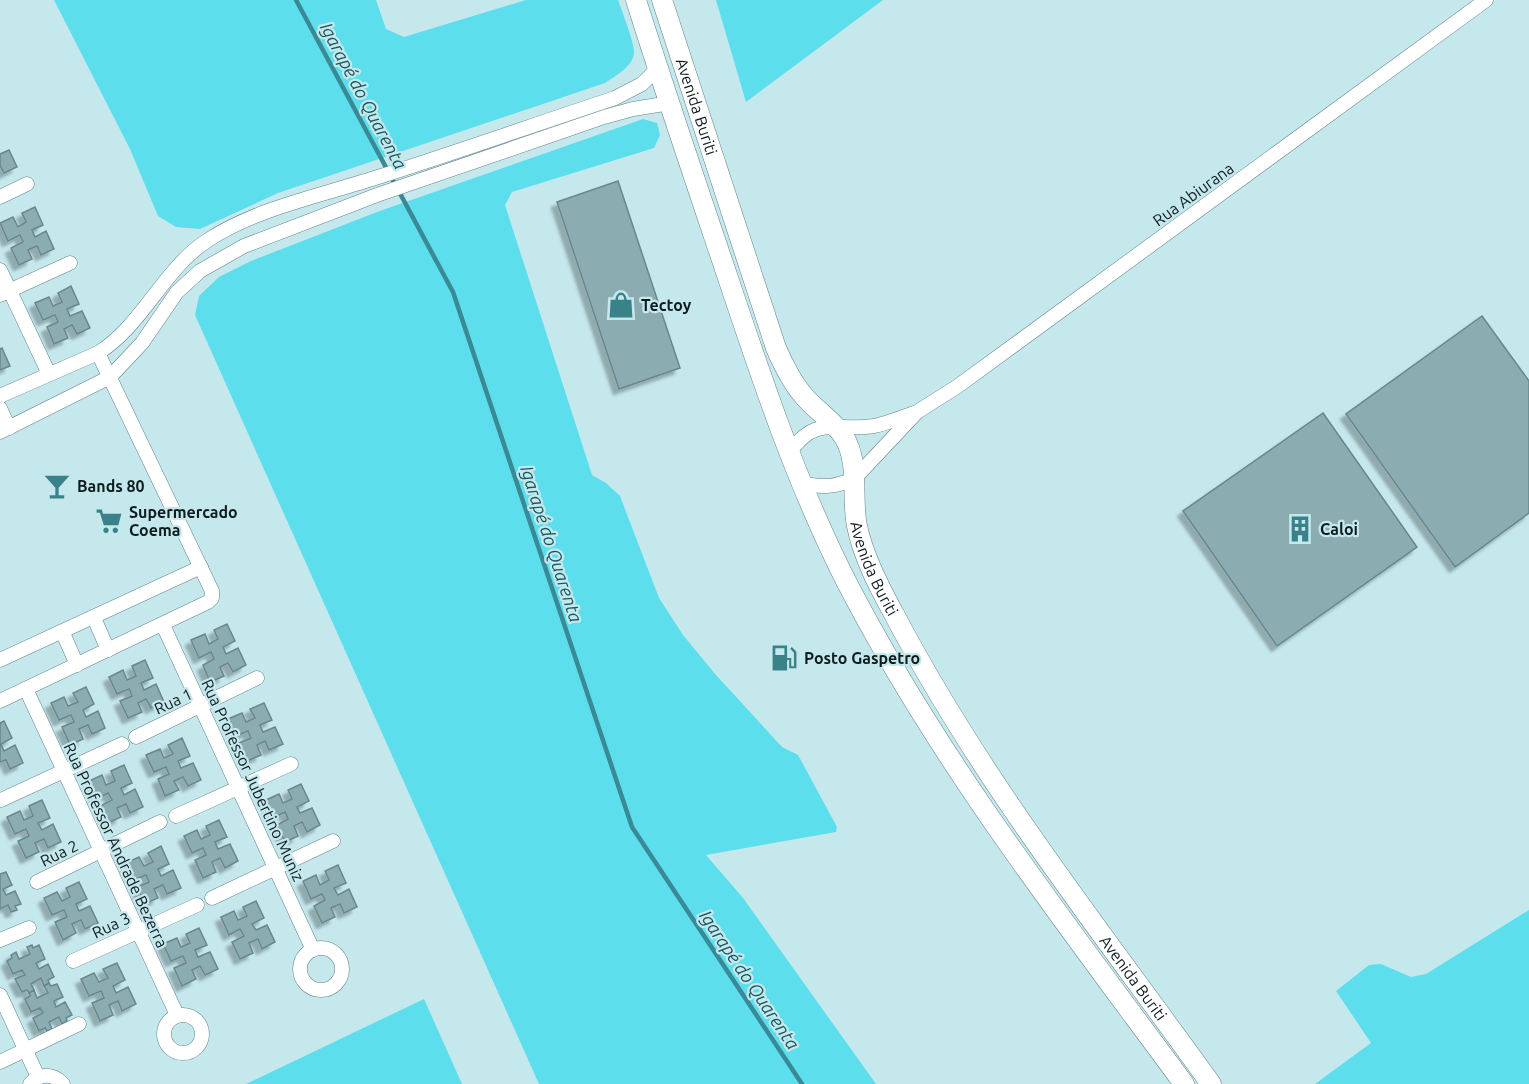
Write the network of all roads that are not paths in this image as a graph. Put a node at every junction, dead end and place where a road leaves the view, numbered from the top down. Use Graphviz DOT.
graph roads {
  1 [pos="636,0"];
  2 [pos="662,0"];
  3 [pos="1486,0"];
  4 [pos="658,68"];
  5 [pos="670,103"];
  6 [pos="27,184"];
  7 [pos="0,197"];
  8 [pos="70,263"];
  9 [pos="0,270"];
  10 [pos="5,293"];
  11 [pos="98,353"];
  12 [pos="49,374"];
  13 [pos="110,377"];
  14 [pos="0,396"];
  15 [pos="0,408"];
  16 [pos="917,412"];
  17 [pos="835,426"];
  18 [pos="4,430"];
  19 [pos="790,452"];
  20 [pos="854,479"];
  21 [pos="802,483"];
  22 [pos="201,567"];
  23 [pos="94,618"];
  24 [pos="163,625"];
  25 [pos="63,633"];
  26 [pos="108,650"];
  27 [pos="0,660"];
  28 [pos="77,665"];
  29 [pos="257,678"];
  30 [pos="26,689"];
  31 [pos="0,701"];
  32 [pos="200,706"];
  33 [pos="136,737"];
  34 [pos="122,744"];
  35 [pos="291,764"];
  36 [pos="63,771"];
  37 [pos="237,788"];
  38 [pos="1,800"];
  39 [pos="176,816"];
  40 [pos="160,822"];
  41 [pos="333,841"];
  42 [pos="100,851"];
  43 [pos="275,869"];
  44 [pos="37,882"];
  45 [pos="212,898"];
  46 [pos="196,904"];
  47 [pos="29,928"];
  48 [pos="137,931"];
  49 [pos="0,940"];
  50 [pos="313,950"];
  51 [pos="73,962"];
  52 [pos="0,995"];
  53 [pos="177,1015"];
  54 [pos="79,1024"];
  55 [pos="25,1050"];
  56 [pos="0,1062"];
  57 [pos="34,1080"];
  58 [pos="63,1084"];
  59 [pos="1184,1084"];
  60 [pos="1211,1084"];
  1 -- 4 [label="main road, Avenida Buriti"];
  2 -- 17 [label="main road, Avenida Buriti"];
  3 -- 16 [label="street, Rua Abiurana"];
  4 -- 5 [label="main road, Avenida Buriti"];
  4 -- 11 [label="street"];
  5 -- 13 [label="street"];
  5 -- 19 [label="main road, Avenida Buriti"];
  6 -- 7 [label="street"];
  8 -- 10 [label="street"];
  9 -- 10 [label="street"];
  10 -- 12 [label="street"];
  11 -- 12 [label="street"];
  11 -- 13 [label="street"];
  12 -- 14 [label="street"];
  13 -- 18 [label="street"];
  13 -- 22 [label="street"];
  15 -- 18 [label="street"];
  16 -- 17 [label="street, Rua Abiurana"];
  16 -- 20 [label="street, Rua Abiurana"];
  17 -- 19 [label="street, Rua Abiurana"];
  17 -- 20 [label="main road, Avenida Buriti"];
  19 -- 21 [label="main road, Avenida Buriti"];
  20 -- 21 [label="street"];
  20 -- 60 [label="main road, Avenida Buriti"];
  21 -- 59 [label="main road, Avenida Buriti"];
  22 -- 23 [label="street"];
  22 -- 24 [label="street"];
  23 -- 25 [label="street"];
  23 -- 26 [label="street"];
  24 -- 26 [label="street"];
  24 -- 32 [label="street, Rua Professor Jubertino Muniz"];
  25 -- 27 [label="street"];
  25 -- 28 [label="street"];
  26 -- 28 [label="street"];
  28 -- 30 [label="street"];
  29 -- 32 [label="street, Rua 1"];
  30 -- 31 [label="street"];
  30 -- 36 [label="street, Rua Professor Andrade Bezerra"];
  32 -- 33 [label="street, Rua 1"];
  32 -- 37 [label="street, Rua Professor Jubertino Muniz"];
  34 -- 36 [label="street"];
  35 -- 37 [label="street"];
  36 -- 38 [label="street"];
  36 -- 42 [label="street, Rua Professor Andrade Bezerra"];
  37 -- 39 [label="street"];
  37 -- 43 [label="street, Rua Professor Jubertino Muniz"];
  40 -- 42 [label="street, Rua 2"];
  41 -- 43 [label="street"];
  42 -- 44 [label="street, Rua 2"];
  42 -- 48 [label="street, Rua Professor Andrade Bezerra"];
  43 -- 45 [label="street"];
  43 -- 50 [label="street, Rua Professor Jubertino Muniz"];
  46 -- 48 [label="street, Rua 3"];
  47 -- 49 [label="street"];
  48 -- 51 [label="street, Rua 3"];
  48 -- 53 [label="street, Rua Professor Andrade Bezerra"];
  52 -- 55 [label="street"];
  54 -- 55 [label="street"];
  55 -- 56 [label="street"];
  55 -- 57 [label="street"];
  57 -- 58 [label="street"];
}
